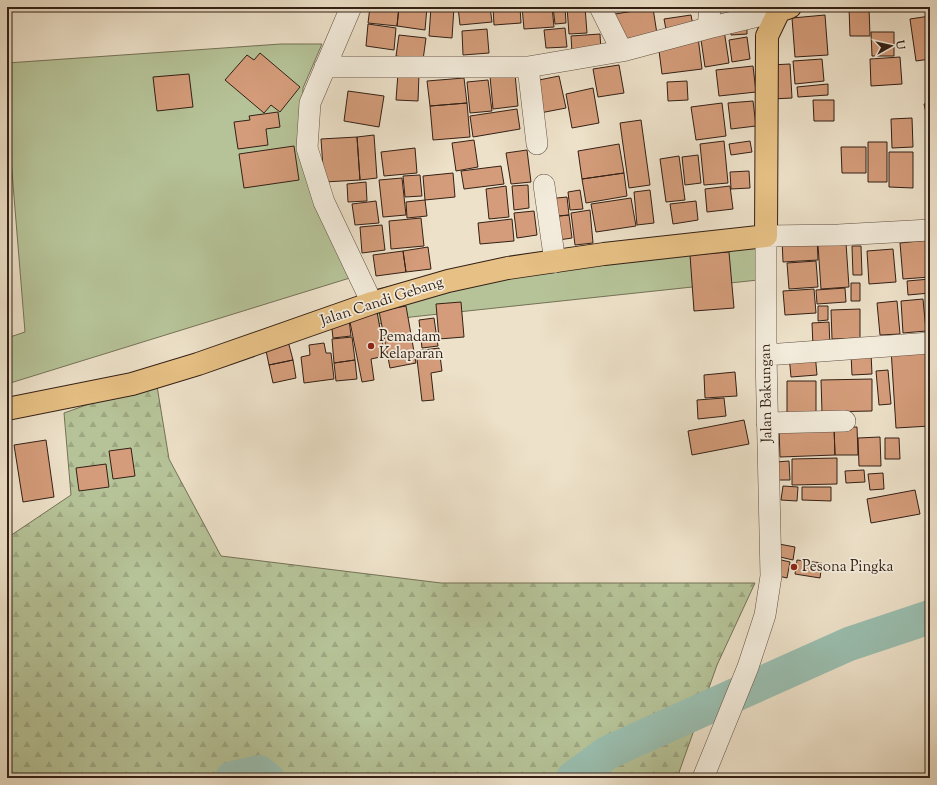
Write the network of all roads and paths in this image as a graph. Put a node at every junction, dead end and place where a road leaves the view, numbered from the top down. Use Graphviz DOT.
graph roads {
  1 [pos="351,7"];
  2 [pos="600,7"];
  3 [pos="710,7"];
  4 [pos="784,9"];
  5 [pos="708,28"];
  6 [pos="622,51"];
  7 [pos="324,67"];
  8 [pos="528,67"];
  9 [pos="537,144"];
  10 [pos="544,185"];
  11 [pos="930,230"];
  12 [pos="766,236"];
  13 [pos="555,262"];
  14 [pos="372,303"];
  15 [pos="930,343"];
  16 [pos="766,355"];
  17 [pos="7,409"];
  18 [pos="845,421"];
  19 [pos="767,423"];
  20 [pos="703,778"];
  1 -- 7 [label="street"];
  2 -- 6 [label="street"];
  3 -- 5 [label="street"];
  4 -- 5 [label="street"];
  4 -- 12 [label="main road, Jalan Bakungan"];
  5 -- 6 [label="street"];
  6 -- 8 [label="street"];
  7 -- 8 [label="street"];
  7 -- 14 [label="street"];
  8 -- 9 [label="street"];
  10 -- 13 [label="street"];
  11 -- 12 [label="street"];
  12 -- 13 [label="main road, Jalan Candi Gebang"];
  12 -- 16 [label="street, Jalan Bakungan"];
  13 -- 14 [label="main road, Jalan Candi Gebang"];
  14 -- 17 [label="main road, Jalan Candi Gebang"];
  15 -- 16 [label="street"];
  16 -- 19 [label="street, Jalan Bakungan"];
  18 -- 19 [label="street"];
  19 -- 20 [label="street, Jalan Bakungan"];
}
